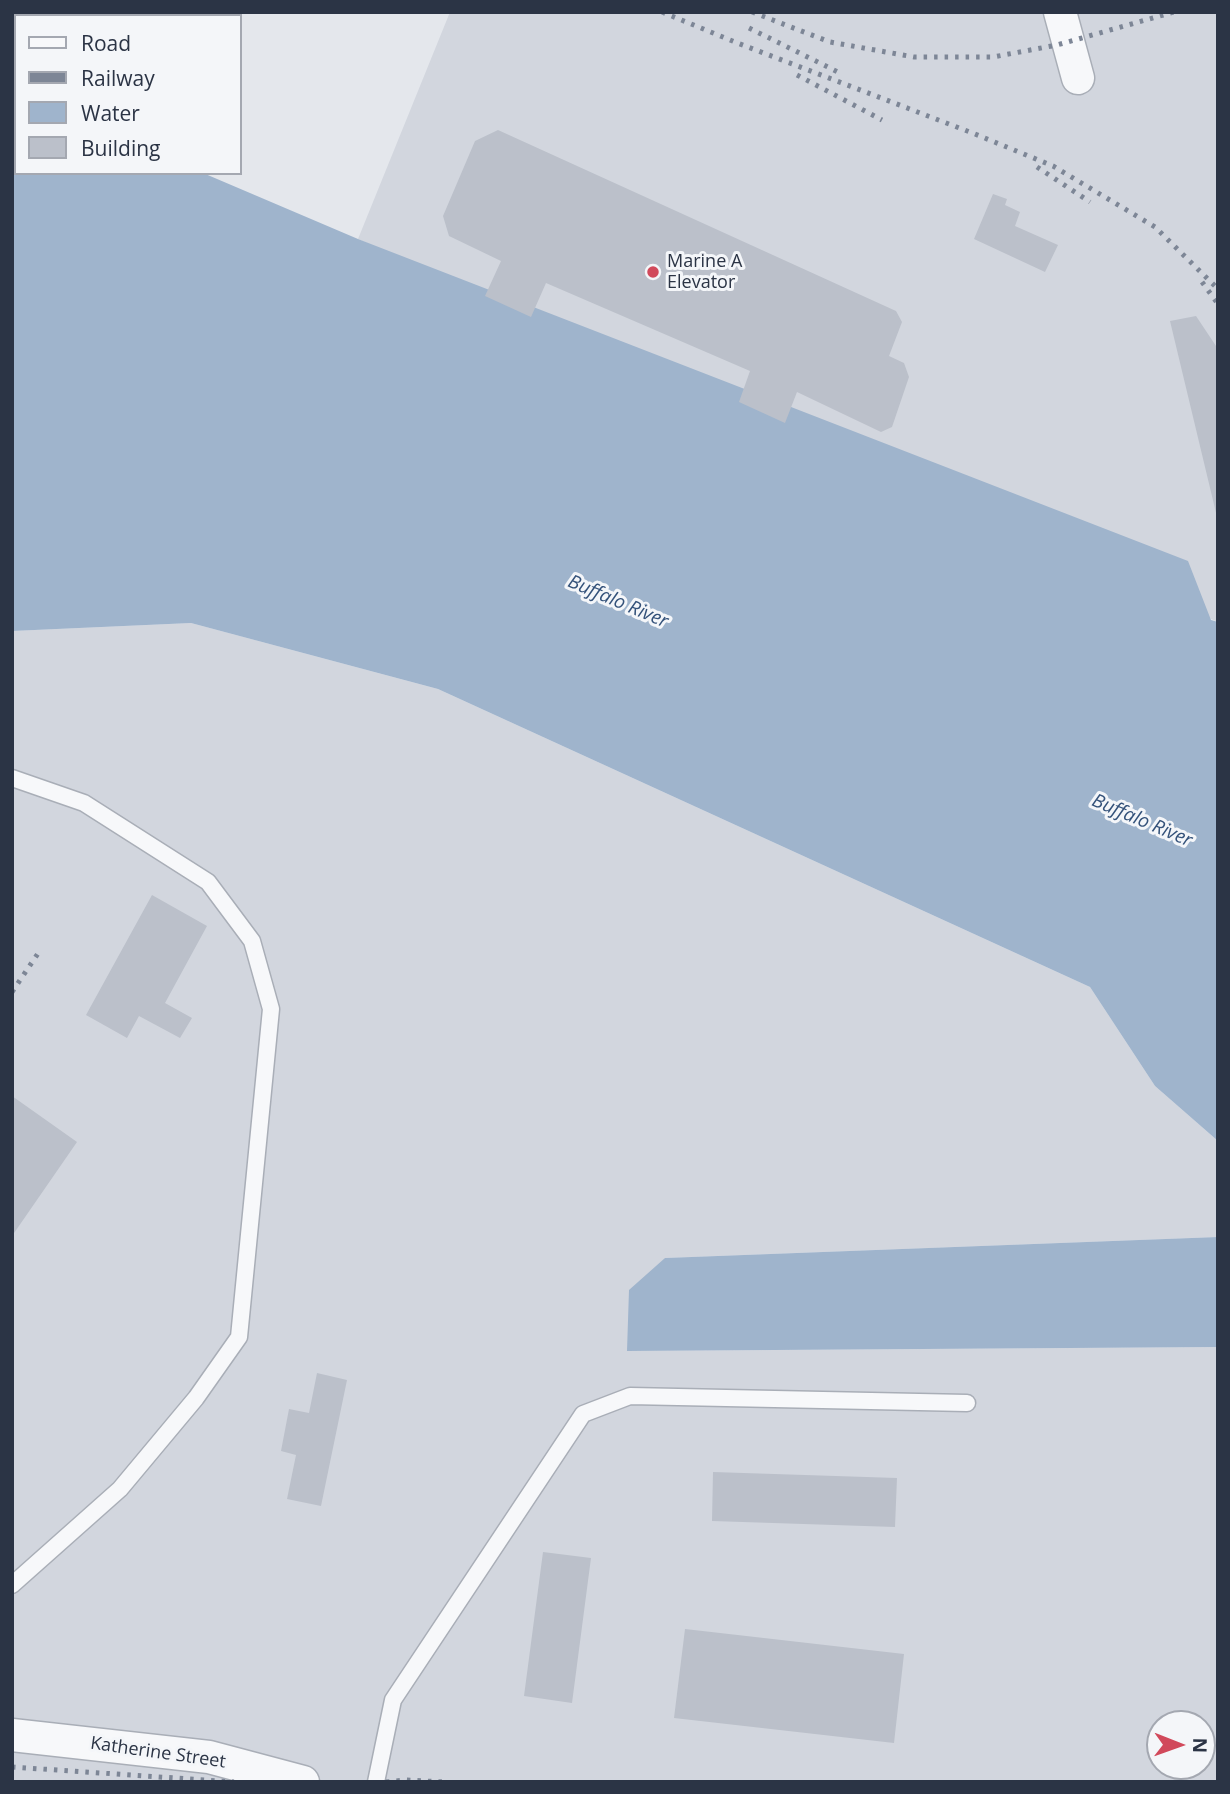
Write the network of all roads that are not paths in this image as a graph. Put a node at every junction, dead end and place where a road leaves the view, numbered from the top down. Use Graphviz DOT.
graph roads {
  1 [pos="1060,12"];
  2 [pos="1078,78"];
  3 [pos="12,778"];
  4 [pos="967,1403"];
  5 [pos="12,1585"];
  6 [pos="12,1735"];
  7 [pos="303,1782"];
  8 [pos="376,1782"];
  1 -- 2 [label="street"];
  3 -- 5 [label="lane"];
  4 -- 8 [label="lane"];
  6 -- 7 [label="street, Katherine Street"];
}
